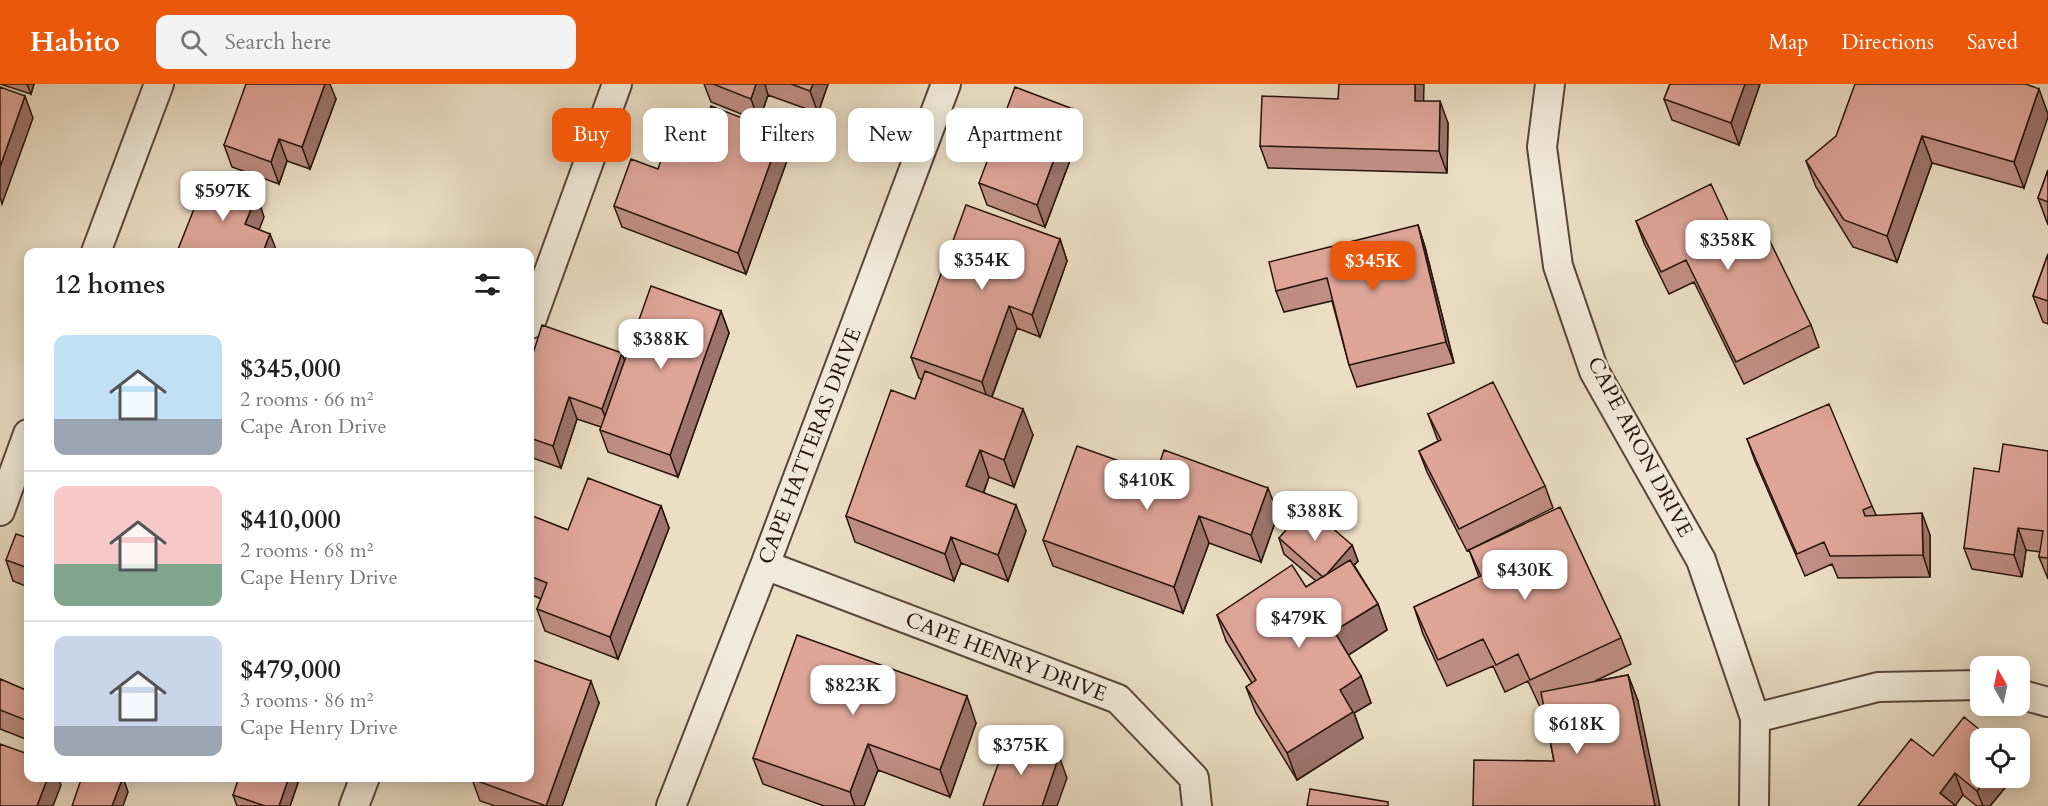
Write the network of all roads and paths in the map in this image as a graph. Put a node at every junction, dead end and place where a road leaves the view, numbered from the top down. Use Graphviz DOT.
graph roads {
  1 [pos="159,84"];
  2 [pos="616,84"];
  3 [pos="946,84"];
  4 [pos="1550,84"];
  5 [pos="98,248"];
  6 [pos="534,313"];
  7 [pos="24,445"];
  8 [pos="0,511"];
  9 [pos="765,565"];
  10 [pos="1970,685"];
  11 [pos="2030,697"];
  12 [pos="2048,702"];
  13 [pos="1755,718"];
  14 [pos="363,782"];
  15 [pos="354,806"];
  16 [pos="671,806"];
  17 [pos="1197,806"];
  18 [pos="1754,806"];
  1 -- 5 [label="street"];
  2 -- 6 [label="street"];
  3 -- 9 [label="street, CAPE HATTERAS DRIVE"];
  4 -- 13 [label="street, CAPE ARON DRIVE"];
  7 -- 8 [label="street"];
  9 -- 16 [label="street, CAPE HATTERAS DRIVE"];
  9 -- 17 [label="street, CAPE HENRY DRIVE"];
  10 -- 13 [label="street"];
  11 -- 12 [label="street"];
  13 -- 18 [label="street, CAPE ARON DRIVE"];
  14 -- 15 [label="street"];
}
